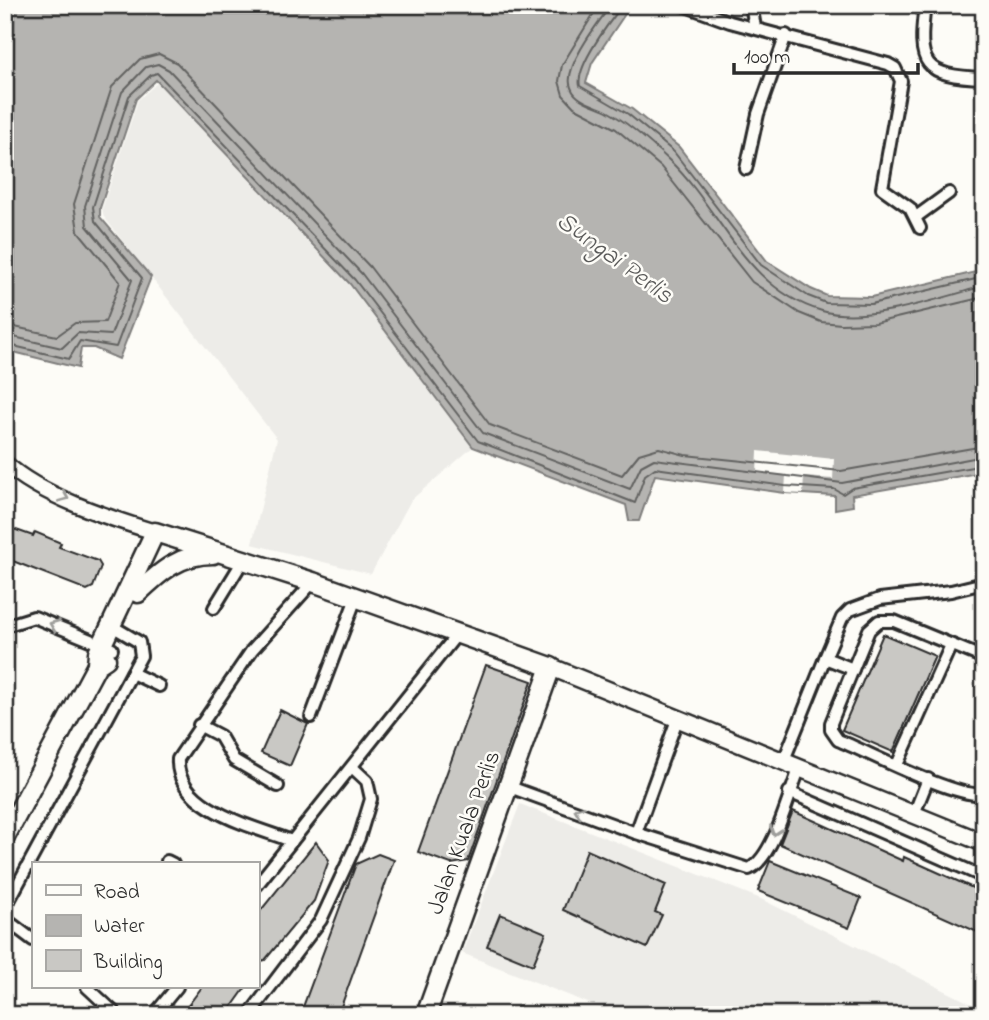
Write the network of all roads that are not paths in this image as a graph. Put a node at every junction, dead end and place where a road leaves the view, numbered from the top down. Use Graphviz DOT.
graph roads {
  1 [pos="683,5"];
  2 [pos="751,5"];
  3 [pos="925,5"];
  4 [pos="755,27"];
  5 [pos="786,35"];
  6 [pos="984,78"];
  7 [pos="746,169"];
  8 [pos="949,193"];
  9 [pos="5,463"];
  10 [pos="160,534"];
  11 [pos="235,556"];
  12 [pos="313,583"];
  13 [pos="984,583"];
  14 [pos="138,593"];
  15 [pos="356,598"];
  16 [pos="214,607"];
  17 [pos="5,626"];
  18 [pos="116,629"];
  19 [pos="458,633"];
  20 [pos="951,645"];
  21 [pos="107,647"];
  22 [pos="825,658"];
  23 [pos="984,659"];
  24 [pos="551,667"];
  25 [pos="853,669"];
  26 [pos="132,673"];
  27 [pos="159,686"];
  28 [pos="311,716"];
  29 [pos="678,717"];
  30 [pos="199,725"];
  31 [pos="783,760"];
  32 [pos="898,765"];
  33 [pos="352,767"];
  34 [pos="800,767"];
  35 [pos="928,779"];
  36 [pos="278,786"];
  37 [pos="507,786"];
  38 [pos="789,792"];
  39 [pos="984,794"];
  40 [pos="914,814"];
  41 [pos="636,833"];
  42 [pos="5,836"];
  43 [pos="292,841"];
  44 [pos="984,843"];
  45 [pos="984,877"];
  46 [pos="259,882"];
  47 [pos="5,908"];
  48 [pos="5,919"];
  49 [pos="32,939"];
  50 [pos="88,988"];
  51 [pos="176,988"];
  52 [pos="117,1015"];
  53 [pos="154,1015"];
  54 [pos="249,1015"];
  55 [pos="426,1015"];
  1 -- 4 [label="street"];
  2 -- 4 [label="street"];
  3 -- 6 [label="street"];
  4 -- 5 [label="street"];
  5 -- 7 [label="street"];
  5 -- 8 [label="street"];
  9 -- 10 [label="street, one-way"];
  10 -- 11 [label="main road"];
  10 -- 14 [label="main road"];
  10 -- 18 [label="main road"];
  11 -- 12 [label="main road"];
  11 -- 14 [label="main road"];
  11 -- 16 [label="street"];
  12 -- 15 [label="main road"];
  12 -- 30 [label="street"];
  13 -- 22 [label="street"];
  14 -- 18 [label="main road"];
  15 -- 19 [label="main road"];
  15 -- 28 [label="street"];
  21 -- 17 [label="street, one-way"];
  18 -- 21 [label="main road"];
  18 -- 26 [label="street"];
  19 -- 24 [label="main road"];
  19 -- 33 [label="street"];
  20 -- 23 [label="street"];
  20 -- 25 [label="street"];
  20 -- 32 [label="street"];
  21 -- 42 [label="main road"];
  22 -- 25 [label="street"];
  22 -- 31 [label="street"];
  24 -- 29 [label="main road"];
  24 -- 37 [label="main road, Jalan Kuala Perlis"];
  25 -- 32 [label="street"];
  26 -- 27 [label="street"];
  26 -- 47 [label="street"];
  29 -- 31 [label="main road"];
  29 -- 41 [label="street"];
  30 -- 36 [label="street"];
  30 -- 43 [label="street"];
  31 -- 34 [label="main road"];
  32 -- 35 [label="street"];
  33 -- 43 [label="street"];
  33 -- 54 [label="street"];
  34 -- 38 [label="street"];
  34 -- 40 [label="main road"];
  35 -- 39 [label="street"];
  35 -- 40 [label="street"];
  41 -- 37 [label="street, one-way"];
  37 -- 55 [label="main road, Jalan Kuala Perlis"];
  38 -- 41 [label="street, one-way"];
  38 -- 45 [label="street"];
  40 -- 44 [label="main road"];
  43 -- 46 [label="street"];
  48 -- 49 [label="street"];
  50 -- 52 [label="street"];
  51 -- 53 [label="street"];
}
